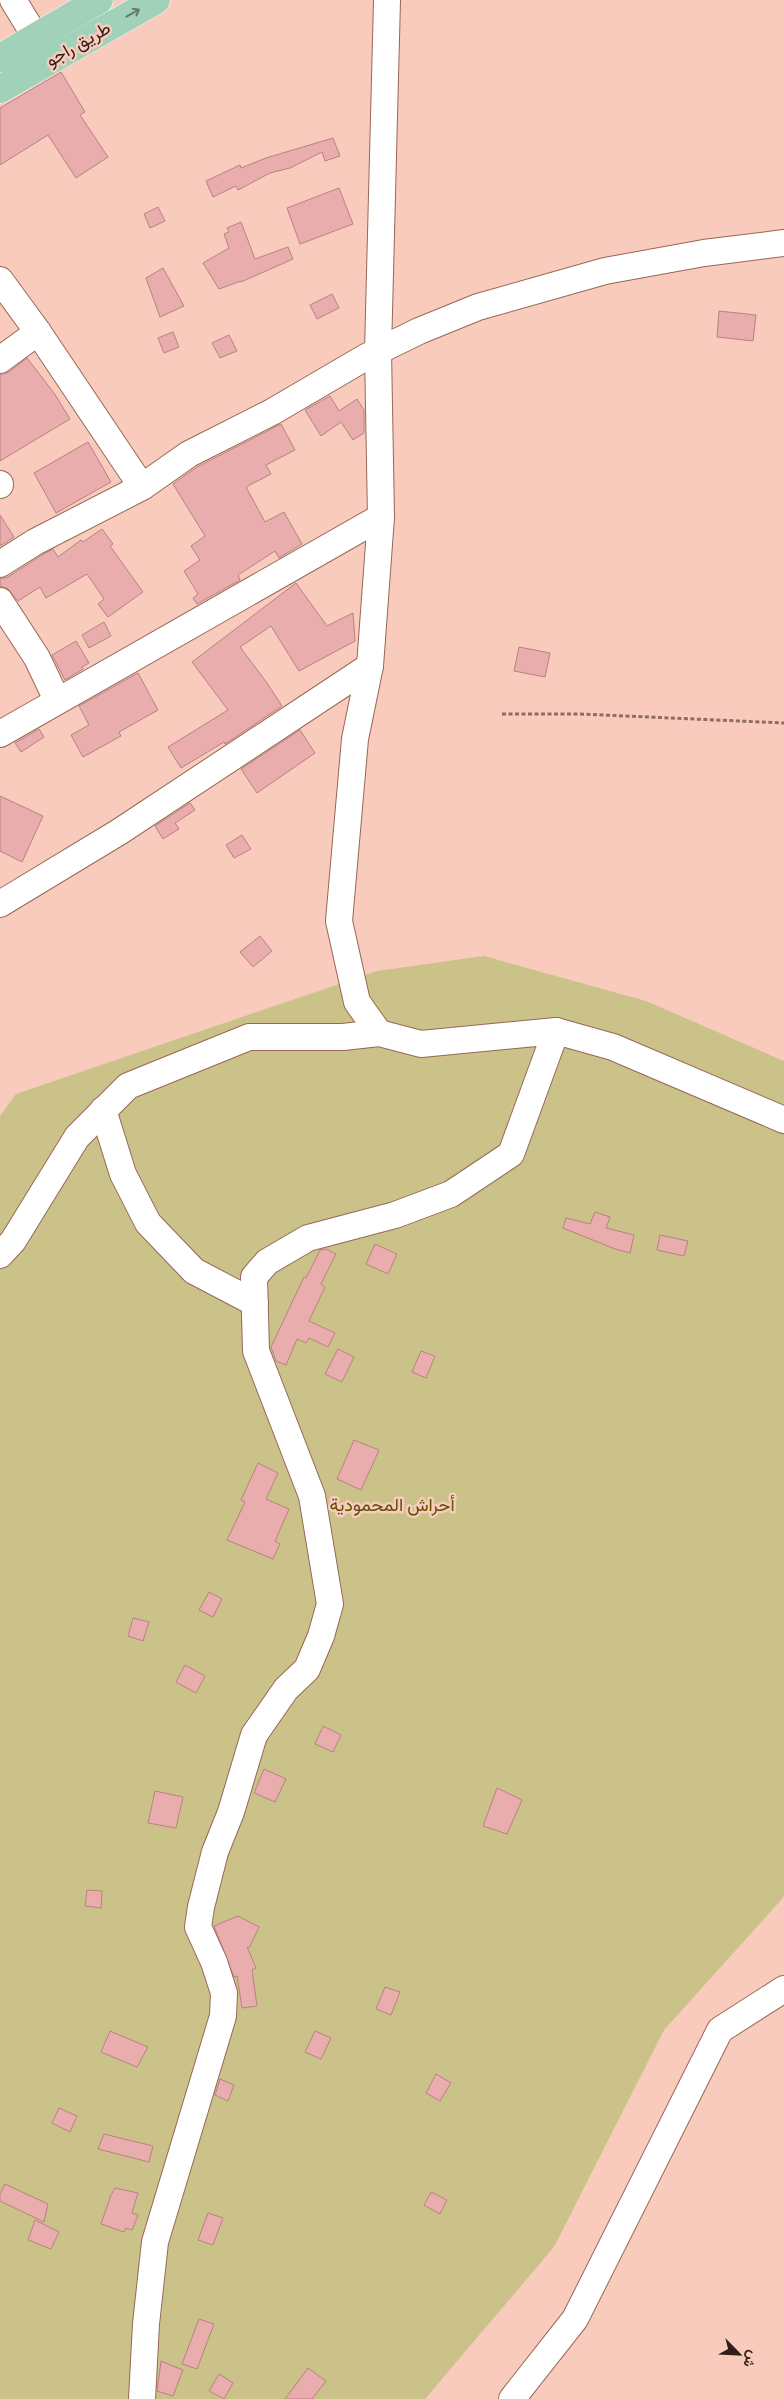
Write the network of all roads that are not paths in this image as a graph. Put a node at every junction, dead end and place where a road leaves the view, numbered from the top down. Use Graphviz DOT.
graph roads {
  1 [pos="13,0"];
  2 [pos="99,0"];
  3 [pos="156,0"];
  4 [pos="388,0"];
  5 [pos="35,36"];
  6 [pos="57,56"];
  7 [pos="0,58"];
  8 [pos="0,89"];
  9 [pos="784,243"];
  10 [pos="0,280"];
  11 [pos="38,332"];
  12 [pos="378,351"];
  13 [pos="0,360"];
  14 [pos="142,487"];
  15 [pos="381,517"];
  16 [pos="0,564"];
  17 [pos="0,601"];
  18 [pos="370,666"];
  19 [pos="57,700"];
  20 [pos="0,734"];
  21 [pos="3,895"];
  22 [pos="556,1031"];
  23 [pos="379,1033"];
  24 [pos="103,1110"];
  25 [pos="784,1120"];
  26 [pos="0,1255"];
  27 [pos="255,1303"];
  28 [pos="784,1989"];
  29 [pos="142,2399"];
  30 [pos="512,2399"];
  1 -- 5 [label="street"];
  2 -- 5 [label="main road, طريق راجو"];
  6 -- 3 [label="main road, طريق راجو, one-way"];
  4 -- 12 [label="street"];
  5 -- 6 [label="street"];
  5 -- 7 [label="main road, طريق راجو"];
  6 -- 8 [label="main road, طريق راجو"];
  9 -- 12 [label="street"];
  10 -- 11 [label="street"];
  11 -- 13 [label="street"];
  11 -- 14 [label="street"];
  12 -- 14 [label="street"];
  12 -- 15 [label="street"];
  14 -- 16 [label="street"];
  15 -- 18 [label="street"];
  15 -- 19 [label="street"];
  17 -- 19 [label="street"];
  18 -- 21 [label="street"];
  18 -- 23 [label="street"];
  19 -- 20 [label="street"];
  22 -- 23 [label="street"];
  22 -- 25 [label="street"];
  22 -- 27 [label="street"];
  23 -- 24 [label="street"];
  24 -- 26 [label="street"];
  24 -- 27 [label="street"];
  27 -- 29 [label="street"];
  28 -- 30 [label="street"];
}
